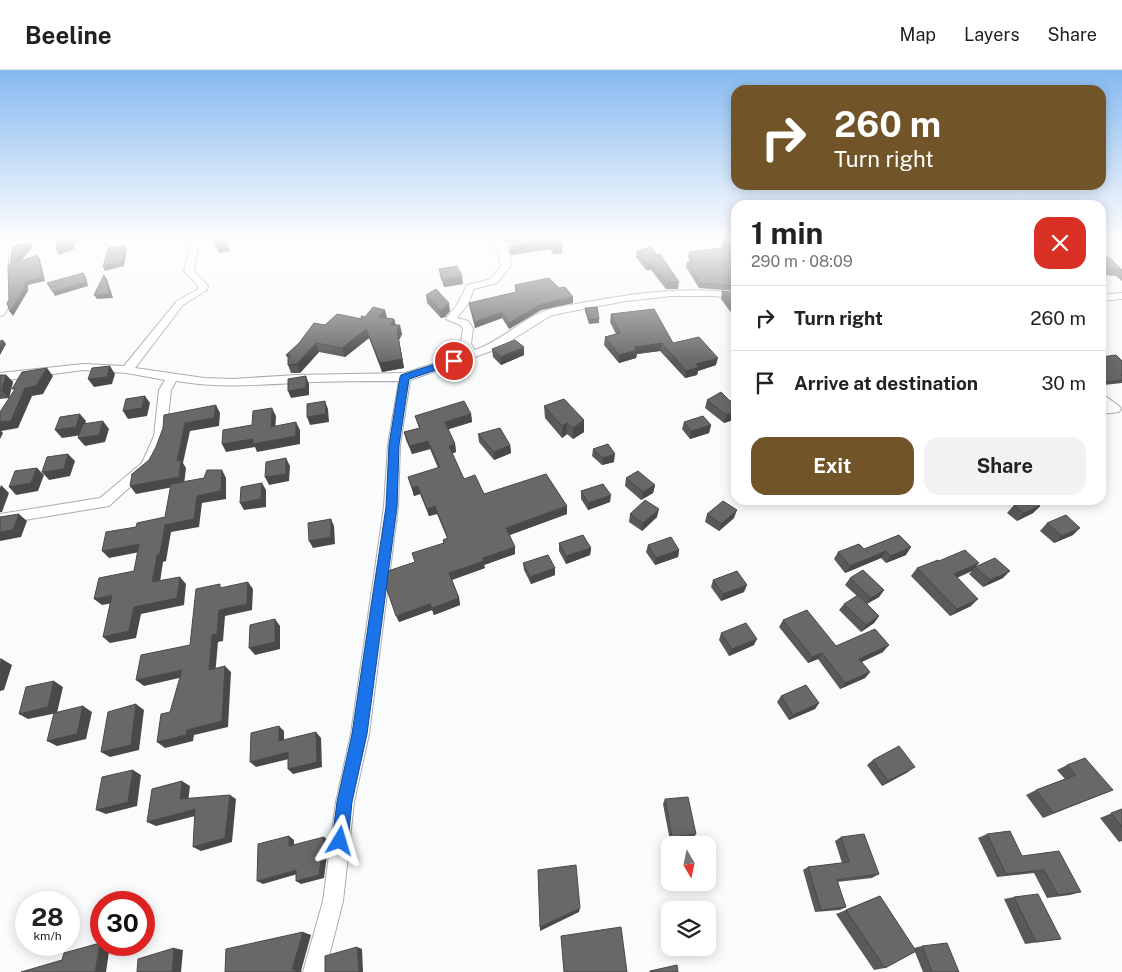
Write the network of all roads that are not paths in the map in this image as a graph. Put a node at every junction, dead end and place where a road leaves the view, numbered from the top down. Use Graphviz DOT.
graph roads {
  1 [pos="4,279"];
  2 [pos="197,279"];
  3 [pos="496,279"];
  4 [pos="731,295"];
  5 [pos="1122,296"];
  6 [pos="1106,298"];
  7 [pos="0,313"];
  8 [pos="472,354"];
  9 [pos="126,370"];
  10 [pos="0,377"];
  11 [pos="405,377"];
  12 [pos="172,378"];
  13 [pos="1106,401"];
  14 [pos="1106,409"];
  15 [pos="0,519"];
  16 [pos="314,972"];
  1 -- 7 [label="street"];
  2 -- 9 [label="street"];
  3 -- 8 [label="street"];
  4 -- 8 [label="street"];
  5 -- 6 [label="street"];
  8 -- 11 [label="street"];
  9 -- 10 [label="street"];
  9 -- 12 [label="street"];
  11 -- 12 [label="street"];
  11 -- 16 [label="street"];
  12 -- 15 [label="street"];
  13 -- 14 [label="street"];
}
